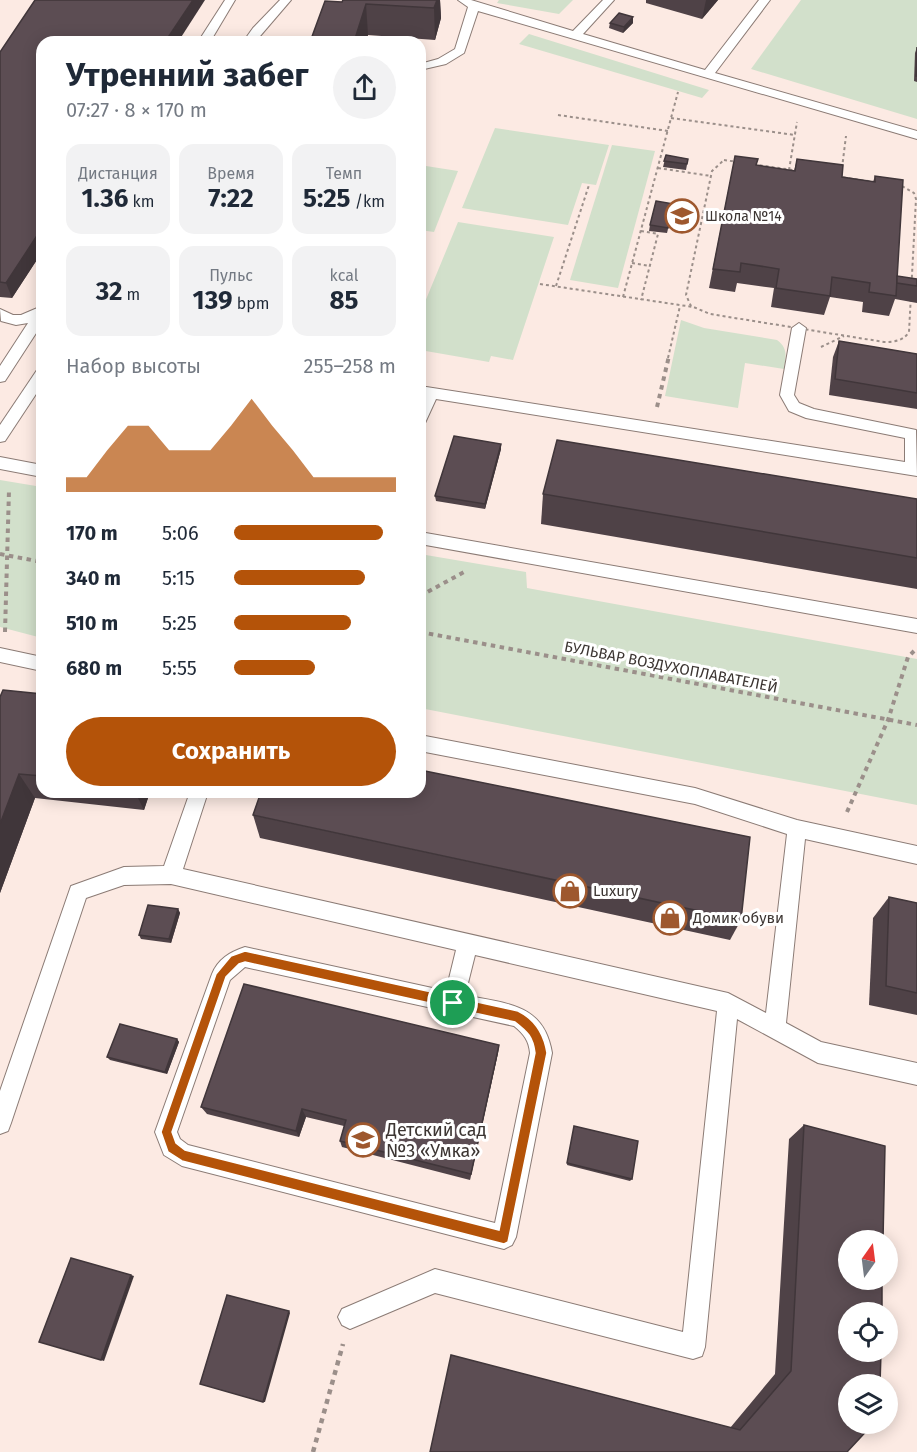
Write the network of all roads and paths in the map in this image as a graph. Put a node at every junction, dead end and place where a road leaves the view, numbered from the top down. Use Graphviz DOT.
graph roads {
  1 [pos="230,0"];
  2 [pos="286,0"];
  3 [pos="609,0"];
  4 [pos="765,0"];
  5 [pos="468,2"];
  6 [pos="576,35"];
  7 [pos="208,36"];
  8 [pos="253,36"];
  9 [pos="426,66"];
  10 [pos="708,74"];
  11 [pos="678,92"];
  12 [pos="558,115"];
  13 [pos="671,118"];
  14 [pos="797,126"];
  15 [pos="668,131"];
  16 [pos="847,132"];
  17 [pos="795,135"];
  18 [pos="917,135"];
  19 [pos="657,168"];
  20 [pos="789,170"];
  21 [pos="711,176"];
  22 [pos="841,177"];
  23 [pos="589,185"];
  24 [pos="641,231"];
  25 [pos="915,257"];
  26 [pos="632,263"];
  27 [pos="649,266"];
  28 [pos="540,284"];
  29 [pos="556,286"];
  30 [pos="623,297"];
  31 [pos="641,300"];
  32 [pos="680,306"];
  33 [pos="694,307"];
  34 [pos="0,315"];
  35 [pos="36,315"];
  36 [pos="36,321"];
  37 [pos="799,328"];
  38 [pos="0,377"];
  39 [pos="36,383"];
  40 [pos="426,391"];
  41 [pos="652,428"];
  42 [pos="0,437"];
  43 [pos="6,464"];
  44 [pos="36,470"];
  45 [pos="915,470"];
  46 [pos="426,539"];
  47 [pos="501,552"];
  48 [pos="0,554"];
  49 [pos="8,555"];
  50 [pos="36,561"];
  51 [pos="426,593"];
  52 [pos="917,626"];
  53 [pos="426,633"];
  54 [pos="917,648"];
  55 [pos="2,655"];
  56 [pos="36,663"];
  57 [pos="888,720"];
  58 [pos="917,725"];
  59 [pos="426,744"];
  60 [pos="197,798"];
  61 [pos="797,830"];
  62 [pos="834,838"];
  63 [pos="917,855"];
  64 [pos="171,875"];
  65 [pos="468,944"];
  66 [pos="453,1003"];
  67 [pos="728,1003"];
  68 [pos="775,1028"];
  69 [pos="917,1074"];
  70 [pos="0,1123"];
  71 [pos="350,1317"];
  72 [pos="313,1452"];
  1 -- 7 [label="lane"];
  2 -- 8 [label="lane"];
  3 -- 6 [label="lane"];
  4 -- 10 [label="lane"];
  5 -- 6 [label="lane"];
  5 -- 9 [label="lane"];
  6 -- 10 [label="lane"];
  10 -- 18 [label="lane"];
  11 -- 13 [label="path"];
  12 -- 15 [label="path"];
  13 -- 15 [label="path"];
  13 -- 17 [label="path"];
  14 -- 17 [label="path"];
  15 -- 19 [label="path"];
  16 -- 22 [label="path"];
  17 -- 20 [label="path"];
  19 -- 21 [label="path"];
  19 -- 24 [label="path"];
  20 -- 21 [label="path"];
  20 -- 22 [label="path"];
  21 -- 33 [label="path"];
  22 -- 25 [label="path"];
  23 -- 29 [label="path"];
  24 -- 26 [label="path"];
  24 -- 27 [label="path"];
  25 -- 37 [label="path"];
  26 -- 27 [label="path"];
  26 -- 30 [label="path"];
  27 -- 31 [label="path"];
  28 -- 29 [label="path"];
  29 -- 30 [label="path"];
  30 -- 31 [label="path"];
  31 -- 32 [label="path"];
  32 -- 33 [label="path"];
  32 -- 41 [label="path"];
  33 -- 37 [label="path"];
  34 -- 35 [label="lane"];
  36 -- 38 [label="lane"];
  37 -- 45 [label="lane"];
  39 -- 42 [label="lane"];
  40 -- 41 [label="lane"];
  41 -- 45 [label="lane"];
  43 -- 44 [label="lane"];
  43 -- 49 [label="path"];
  46 -- 47 [label="lane"];
  47 -- 51 [label="path"];
  47 -- 52 [label="lane"];
  48 -- 49 [label="path"];
  49 -- 50 [label="path"];
  49 -- 55 [label="path"];
  53 -- 57 [label="path, БУЛЬВАР ВОЗДУХОПЛАВАТЕЛЕЙ"];
  54 -- 57 [label="path"];
  55 -- 56 [label="lane"];
  57 -- 58 [label="path, БУЛЬВАР ВОЗДУХОПЛАВАТЕЛЕЙ"];
  57 -- 62 [label="path"];
  59 -- 61 [label="lane"];
  60 -- 64 [label="lane"];
  61 -- 62 [label="lane"];
  61 -- 68 [label="lane"];
  62 -- 63 [label="lane"];
  64 -- 65 [label="lane"];
  64 -- 70 [label="lane"];
  65 -- 66 [label="lane"];
  65 -- 67 [label="lane"];
  66 -- 66 [label="lane"];
  67 -- 68 [label="lane"];
  67 -- 71 [label="lane"];
  68 -- 69 [label="lane"];
  71 -- 72 [label="path"];
}
